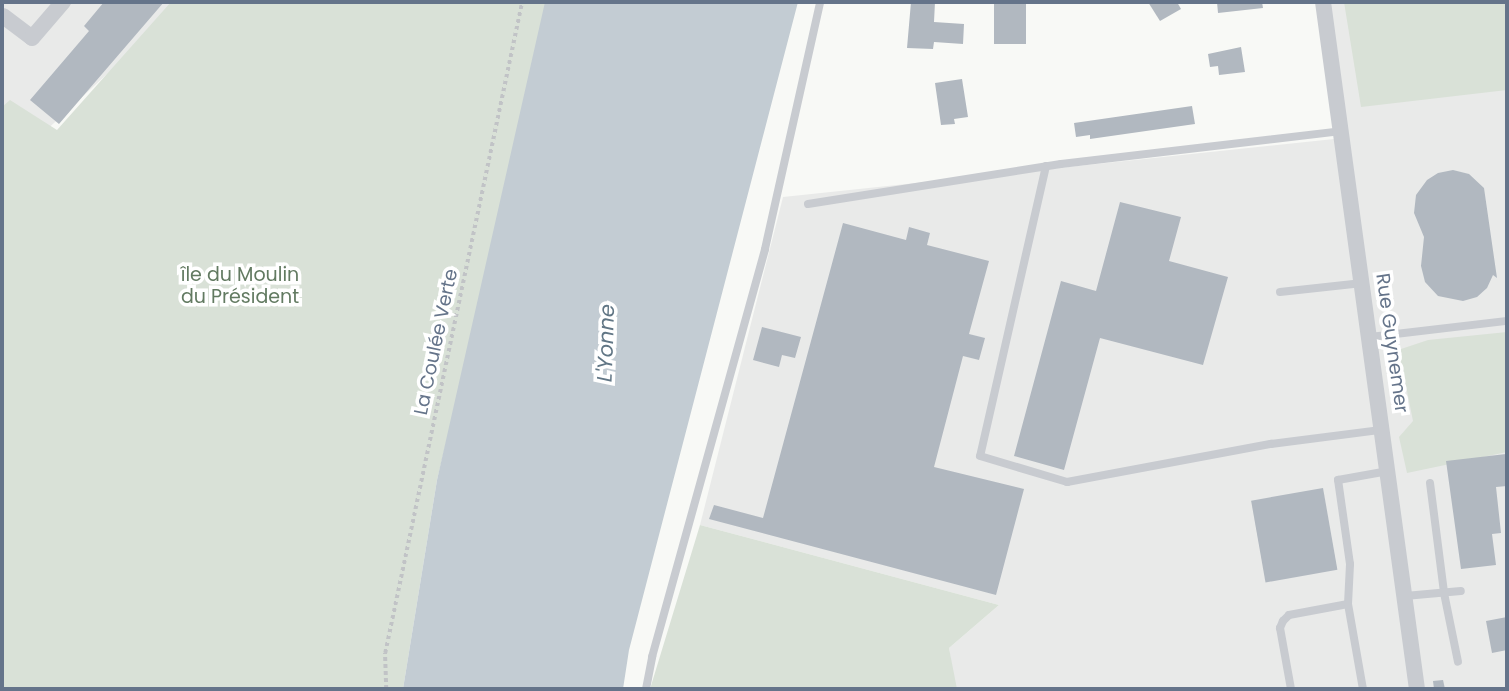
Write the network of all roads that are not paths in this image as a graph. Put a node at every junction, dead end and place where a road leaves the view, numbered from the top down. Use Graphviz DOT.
graph roads {
  1 [pos="63,2"];
  2 [pos="820,2"];
  3 [pos="1324,2"];
  4 [pos="3,16"];
  5 [pos="1341,131"];
  6 [pos="1046,166"];
  7 [pos="807,204"];
  8 [pos="1363,283"];
  9 [pos="1280,292"];
  10 [pos="1507,321"];
  11 [pos="1370,337"];
  12 [pos="1382,429"];
  13 [pos="1388,471"];
  14 [pos="1430,483"];
  15 [pos="1461,592"];
  16 [pos="1444,593"];
  17 [pos="1405,597"];
  18 [pos="1348,604"];
  19 [pos="1458,662"];
  20 [pos="646,689"];
  21 [pos="1291,689"];
  22 [pos="1363,689"];
  23 [pos="1417,689"];
  1 -- 4 [label="street"];
  2 -- 20 [label="lane"];
  3 -- 5 [label="street, Rue Guynemer"];
  5 -- 6 [label="lane"];
  5 -- 8 [label="street, Rue Guynemer"];
  6 -- 7 [label="lane"];
  6 -- 12 [label="lane"];
  8 -- 9 [label="lane"];
  8 -- 11 [label="street, Rue Guynemer"];
  10 -- 11 [label="lane"];
  11 -- 12 [label="street, Rue Guynemer"];
  12 -- 13 [label="street, Rue Guynemer"];
  13 -- 17 [label="street, Rue Guynemer"];
  13 -- 18 [label="lane"];
  14 -- 16 [label="lane"];
  15 -- 16 [label="lane"];
  16 -- 17 [label="lane"];
  16 -- 19 [label="lane"];
  17 -- 23 [label="street, Rue Guynemer"];
  18 -- 21 [label="lane"];
  18 -- 22 [label="lane"];
}
